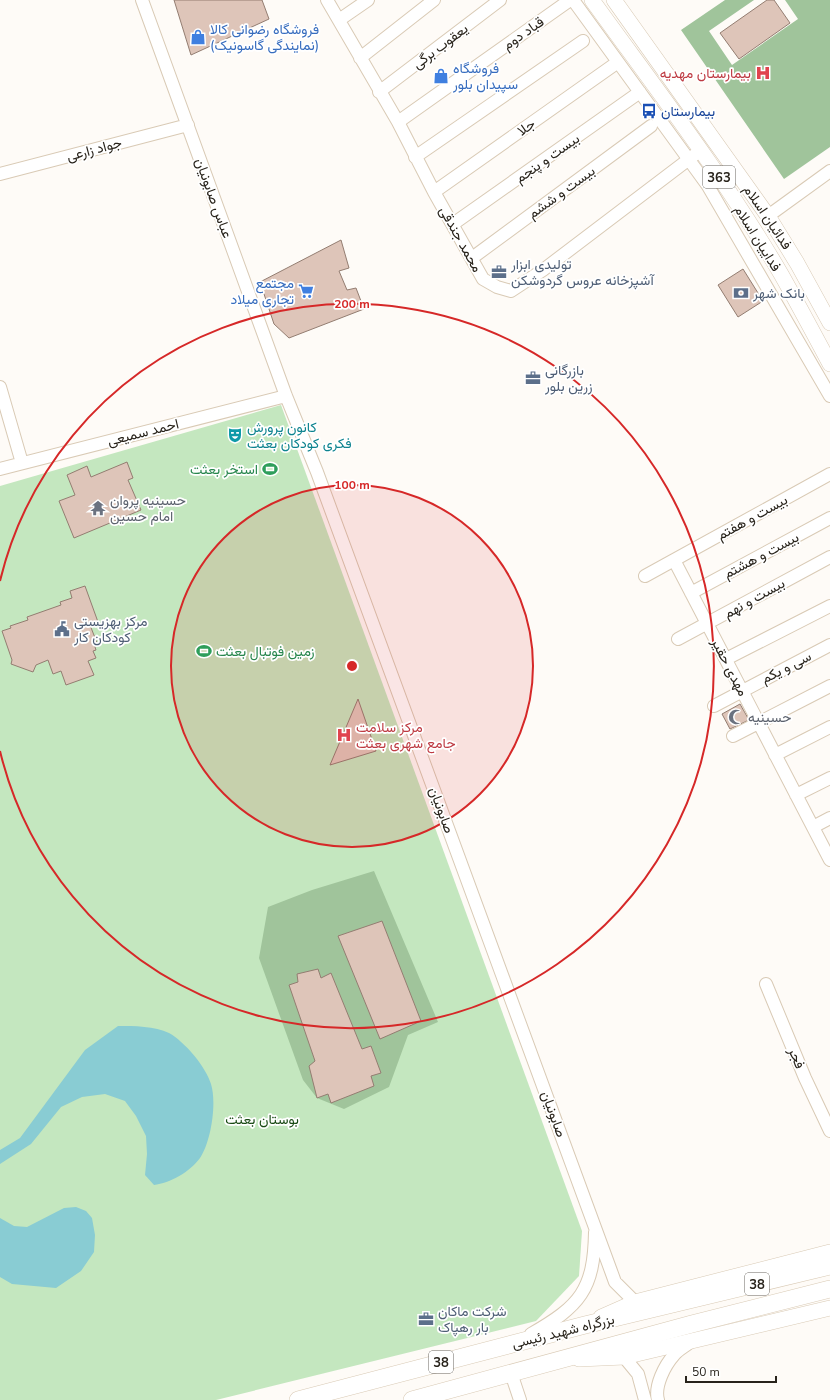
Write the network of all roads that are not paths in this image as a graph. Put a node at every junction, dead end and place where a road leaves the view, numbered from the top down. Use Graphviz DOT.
graph roads {
  1 [pos="142,0"];
  2 [pos="327,0"];
  3 [pos="368,0"];
  4 [pos="434,0"];
  5 [pos="500,0"];
  6 [pos="570,0"];
  7 [pos="573,0"];
  8 [pos="592,0"];
  9 [pos="614,0"];
  10 [pos="339,20"];
  11 [pos="584,41"];
  12 [pos="360,58"];
  13 [pos="618,62"];
  14 [pos="379,92"];
  15 [pos="640,92"];
  16 [pos="398,122"];
  17 [pos="188,125"];
  18 [pos="651,126"];
  19 [pos="695,154"];
  20 [pos="415,157"];
  21 [pos="830,171"];
  22 [pos="0,174"];
  23 [pos="434,192"];
  24 [pos="768,216"];
  25 [pos="453,224"];
  26 [pos="472,258"];
  27 [pos="781,274"];
  28 [pos="766,284"];
  29 [pos="830,322"];
  30 [pos="830,364"];
  31 [pos="0,387"];
  32 [pos="286,396"];
  33 [pos="830,396"];
  34 [pos="22,463"];
  35 [pos="0,469"];
  36 [pos="830,474"];
  37 [pos="830,518"];
  38 [pos="830,557"];
  39 [pos="674,560"];
  40 [pos="645,576"];
  41 [pos="691,593"];
  42 [pos="830,606"];
  43 [pos="707,624"];
  44 [pos="678,639"];
  45 [pos="830,645"];
  46 [pos="726,659"];
  47 [pos="830,686"];
  48 [pos="742,690"];
  49 [pos="714,706"];
  50 [pos="759,723"];
  51 [pos="830,727"];
  52 [pos="733,736"];
  53 [pos="775,755"];
  54 [pos="830,778"];
  55 [pos="796,795"];
  56 [pos="830,818"];
  57 [pos="813,827"];
  58 [pos="830,860"];
  59 [pos="766,984"];
  60 [pos="830,1131"];
  61 [pos="596,1225"];
  62 [pos="830,1252"];
  63 [pos="830,1266"];
  64 [pos="830,1289"];
  65 [pos="685,1301"];
  66 [pos="635,1302"];
  67 [pos="830,1308"];
  68 [pos="585,1325"];
  69 [pos="692,1341"];
  70 [pos="517,1343"];
  71 [pos="624,1357"];
  72 [pos="560,1360"];
  73 [pos="511,1374"];
  74 [pos="653,1399"];
  75 [pos="298,1400"];
  76 [pos="412,1400"];
  77 [pos="520,1400"];
  1 -- 17 [label="street, عباس صابونیان"];
  2 -- 10 [label="street, محمد جندقی"];
  3 -- 10 [label="street"];
  4 -- 12 [label="street"];
  5 -- 14 [label="street, یعقوب برگی"];
  6 -- 16 [label="street, قباد دوم"];
  7 -- 13 [label="street"];
  8 -- 19 [label="main road, فداییان اسلام / 363"];
  9 -- 24 [label="main road, فدائیان اسلام"];
  10 -- 12 [label="street, محمد جندقی"];
  11 -- 20 [label="street"];
  12 -- 14 [label="street, محمد جندقی"];
  13 -- 15 [label="street"];
  13 -- 23 [label="street, جلا"];
  14 -- 16 [label="street, محمد جندقی"];
  15 -- 19 [label="street"];
  15 -- 25 [label="street, بیست و پنجم"];
  16 -- 20 [label="street, محمد جندقی"];
  17 -- 22 [label="street, جواد زارعی"];
  17 -- 32 [label="street, عباس صابونیان"];
  18 -- 26 [label="street, بیست و ششم"];
  19 -- 26 [label="street, محمد جندقی"];
  19 -- 27 [label="main road, فداییان اسلام / 363"];
  19 -- 28 [label="street"];
  20 -- 23 [label="street, محمد جندقی"];
  21 -- 24 [label="street"];
  23 -- 25 [label="street, محمد جندقی"];
  24 -- 29 [label="main road, فدائیان اسلام"];
  25 -- 26 [label="street, محمد جندقی"];
  27 -- 28 [label="street"];
  27 -- 30 [label="main road, فداییان اسلام / 363"];
  28 -- 33 [label="street"];
  31 -- 34 [label="street"];
  32 -- 34 [label="street, احمد سمیعی"];
  32 -- 61 [label="street, صابونیان"];
  34 -- 35 [label="street, احمد سمیعی"];
  36 -- 39 [label="street, بیست و هفتم"];
  37 -- 41 [label="street, بیست و هشتم"];
  38 -- 43 [label="street, بیست و نهم"];
  39 -- 40 [label="street, بیست و هفتم"];
  39 -- 41 [label="street, مهدی حقیر"];
  41 -- 43 [label="street, مهدی حقیر"];
  42 -- 46 [label="street"];
  43 -- 44 [label="street, بیست و نهم"];
  43 -- 46 [label="street, مهدی حقیر"];
  45 -- 48 [label="street, سی و یکم"];
  46 -- 48 [label="street, مهدی حقیر"];
  47 -- 50 [label="street"];
  48 -- 49 [label="street, سی و یکم"];
  48 -- 50 [label="street, مهدی حقیر"];
  50 -- 52 [label="street"];
  50 -- 53 [label="street, مهدی حقیر"];
  51 -- 53 [label="street"];
  53 -- 55 [label="street, مهدی حقیر"];
  54 -- 55 [label="street"];
  55 -- 57 [label="street, مهدی حقیر"];
  56 -- 57 [label="street"];
  57 -- 58 [label="street, مهدی حقیر"];
  59 -- 60 [label="street, فجر"];
  61 -- 66 [label="street"];
  61 -- 70 [label="street"];
  62 -- 66 [label="main road"];
  63 -- 65 [label="highway, بزرگراه شهید رئیسی / 38"];
  64 -- 72 [label="highway, بزرگراه شهید رئیسی / 38"];
  65 -- 66 [label="street"];
  65 -- 68 [label="highway, بزرگراه شهید رئیسی / 38"];
  66 -- 68 [label="main road"];
  67 -- 69 [label="main road"];
  68 -- 70 [label="highway, بزرگراه شهید رئیسی / 38"];
  69 -- 71 [label="main road"];
  69 -- 74 [label="street"];
  70 -- 75 [label="highway, بزرگراه شهید رئیسی / 38"];
  71 -- 72 [label="main road"];
  71 -- 74 [label="street"];
  72 -- 73 [label="highway, بزرگراه شهید رئیسی / 38"];
  73 -- 76 [label="highway, بزرگراه شهید رئیسی / 38"];
  73 -- 77 [label="street"];
}
